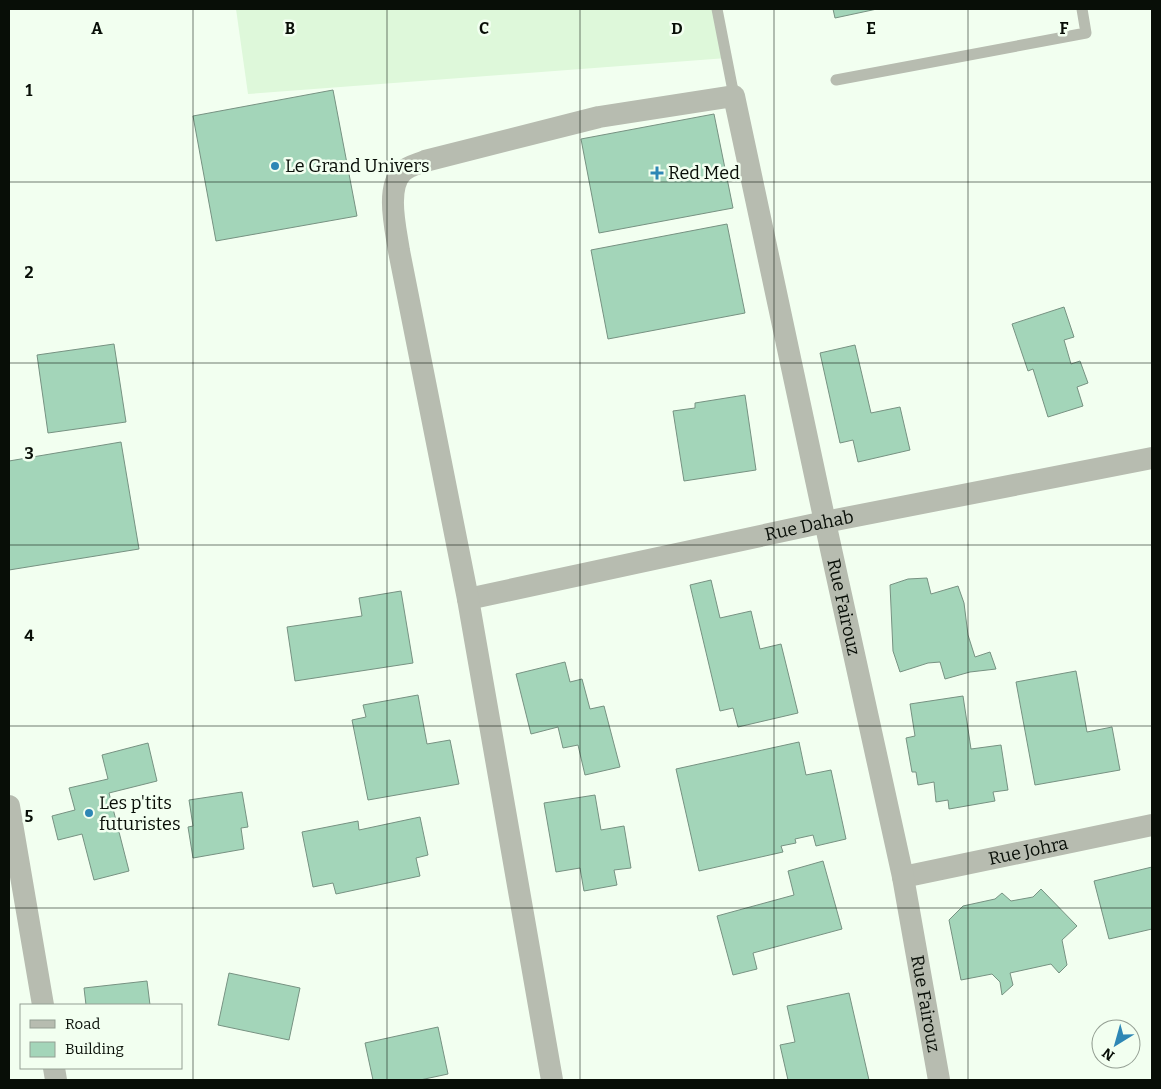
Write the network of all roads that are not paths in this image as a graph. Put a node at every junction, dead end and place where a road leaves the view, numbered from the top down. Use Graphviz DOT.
graph roads {
  1 [pos="717,9"];
  2 [pos="1082,9"];
  3 [pos="836,80"];
  4 [pos="734,96"];
  5 [pos="1152,458"];
  6 [pos="825,522"];
  7 [pos="468,598"];
  8 [pos="9,806"];
  9 [pos="1152,825"];
  10 [pos="903,877"];
  11 [pos="43,1004"];
  12 [pos="552,1080"];
  13 [pos="939,1080"];
  1 -- 4 [label="lane"];
  2 -- 3 [label="lane"];
  4 -- 6 [label="street, Rue Fairouz"];
  4 -- 7 [label="street"];
  5 -- 6 [label="street, Rue Dahab"];
  6 -- 7 [label="street, Rue Dahab"];
  6 -- 10 [label="street, Rue Fairouz"];
  7 -- 12 [label="street"];
  8 -- 11 [label="street"];
  9 -- 10 [label="street, Rue Johra"];
  10 -- 13 [label="street, Rue Fairouz"];
}
